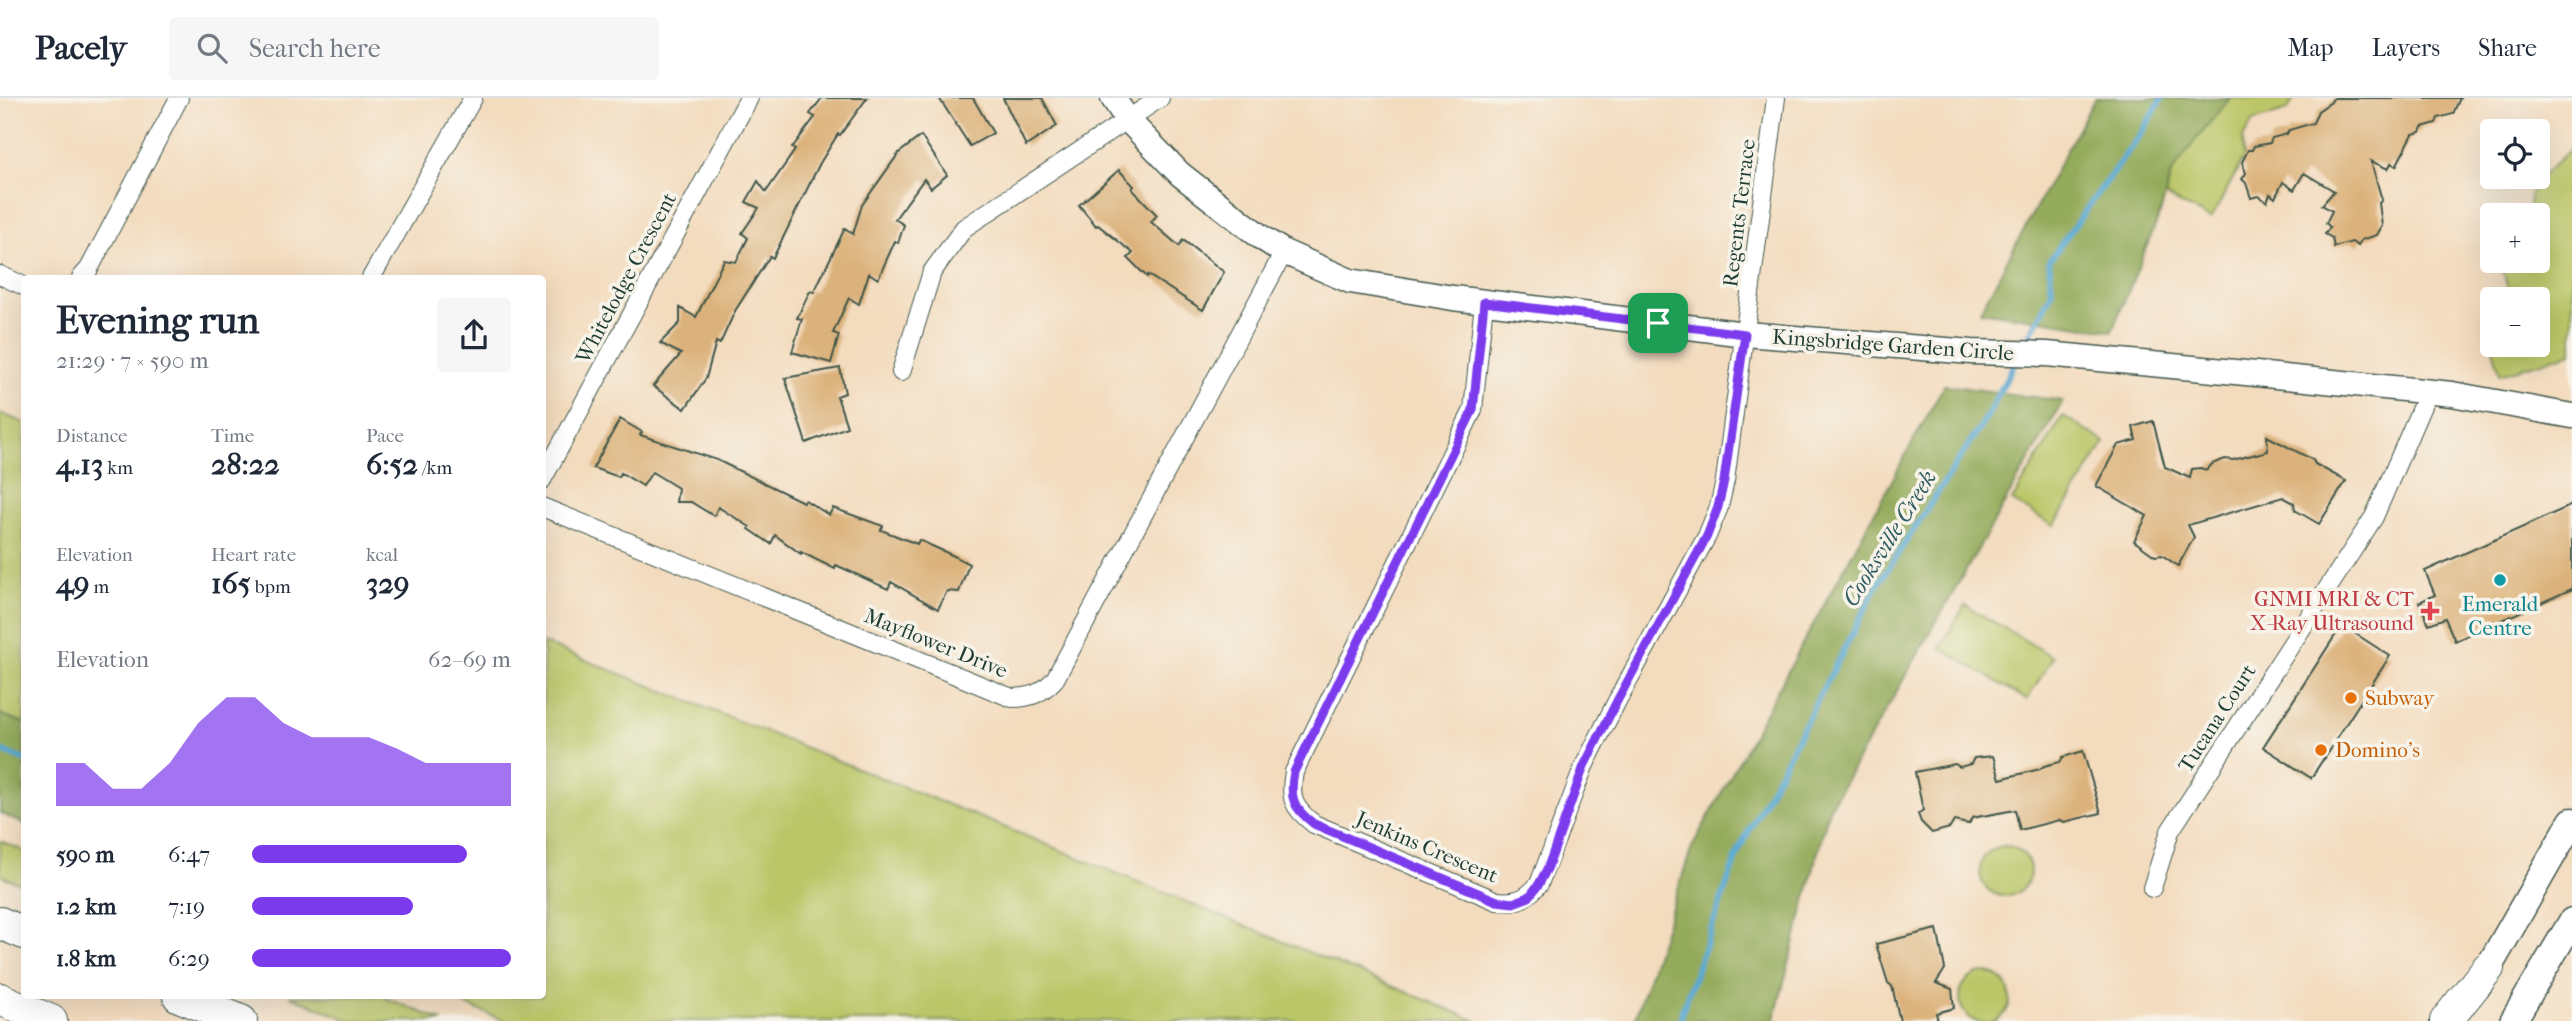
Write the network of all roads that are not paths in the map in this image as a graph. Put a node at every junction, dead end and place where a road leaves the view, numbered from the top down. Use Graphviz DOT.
graph roads {
  1 [pos="179,98"];
  2 [pos="473,98"];
  3 [pos="749,98"];
  4 [pos="1113,98"];
  5 [pos="1160,98"];
  6 [pos="1776,98"];
  7 [pos="1127,119"];
  8 [pos="1284,252"];
  9 [pos="0,275"];
  10 [pos="84,275"];
  11 [pos="373,275"];
  12 [pos="21,285"];
  13 [pos="1484,302"];
  14 [pos="1745,334"];
  15 [pos="901,372"];
  16 [pos="2428,392"];
  17 [pos="2572,416"];
  18 [pos="546,473"];
  19 [pos="546,509"];
  20 [pos="2572,821"];
  21 [pos="2152,888"];
  22 [pos="2572,921"];
  23 [pos="0,923"];
  24 [pos="21,932"];
  25 [pos="2488,968"];
  26 [pos="0,999"];
  27 [pos="186,999"];
  28 [pos="51,1021"];
  29 [pos="241,1021"];
  30 [pos="2446,1021"];
  31 [pos="2458,1021"];
  32 [pos="2513,1021"];
  1 -- 10 [label="street"];
  2 -- 11 [label="street"];
  3 -- 18 [label="street, Whitelodge Crescent"];
  4 -- 7 [label="street, Kingsbridge Garden Circle"];
  5 -- 7 [label="street"];
  6 -- 14 [label="street, Regents Terrace"];
  7 -- 8 [label="street, Kingsbridge Garden Circle"];
  7 -- 15 [label="street"];
  8 -- 13 [label="street, Kingsbridge Garden Circle"];
  8 -- 19 [label="street, Mayflower Drive"];
  9 -- 12 [label="street"];
  13 -- 14 [label="street, Kingsbridge Garden Circle"];
  13 -- 14 [label="street, Jenkins Crescent"];
  14 -- 16 [label="street, Kingsbridge Garden Circle"];
  16 -- 17 [label="street, Kingsbridge Garden Circle"];
  16 -- 21 [label="street, Tucana Court"];
  20 -- 25 [label="main road"];
  22 -- 32 [label="main road"];
  23 -- 24 [label="highway"];
  25 -- 30 [label="highway"];
  25 -- 31 [label="main road"];
  26 -- 28 [label="highway"];
  27 -- 29 [label="highway"];
}
